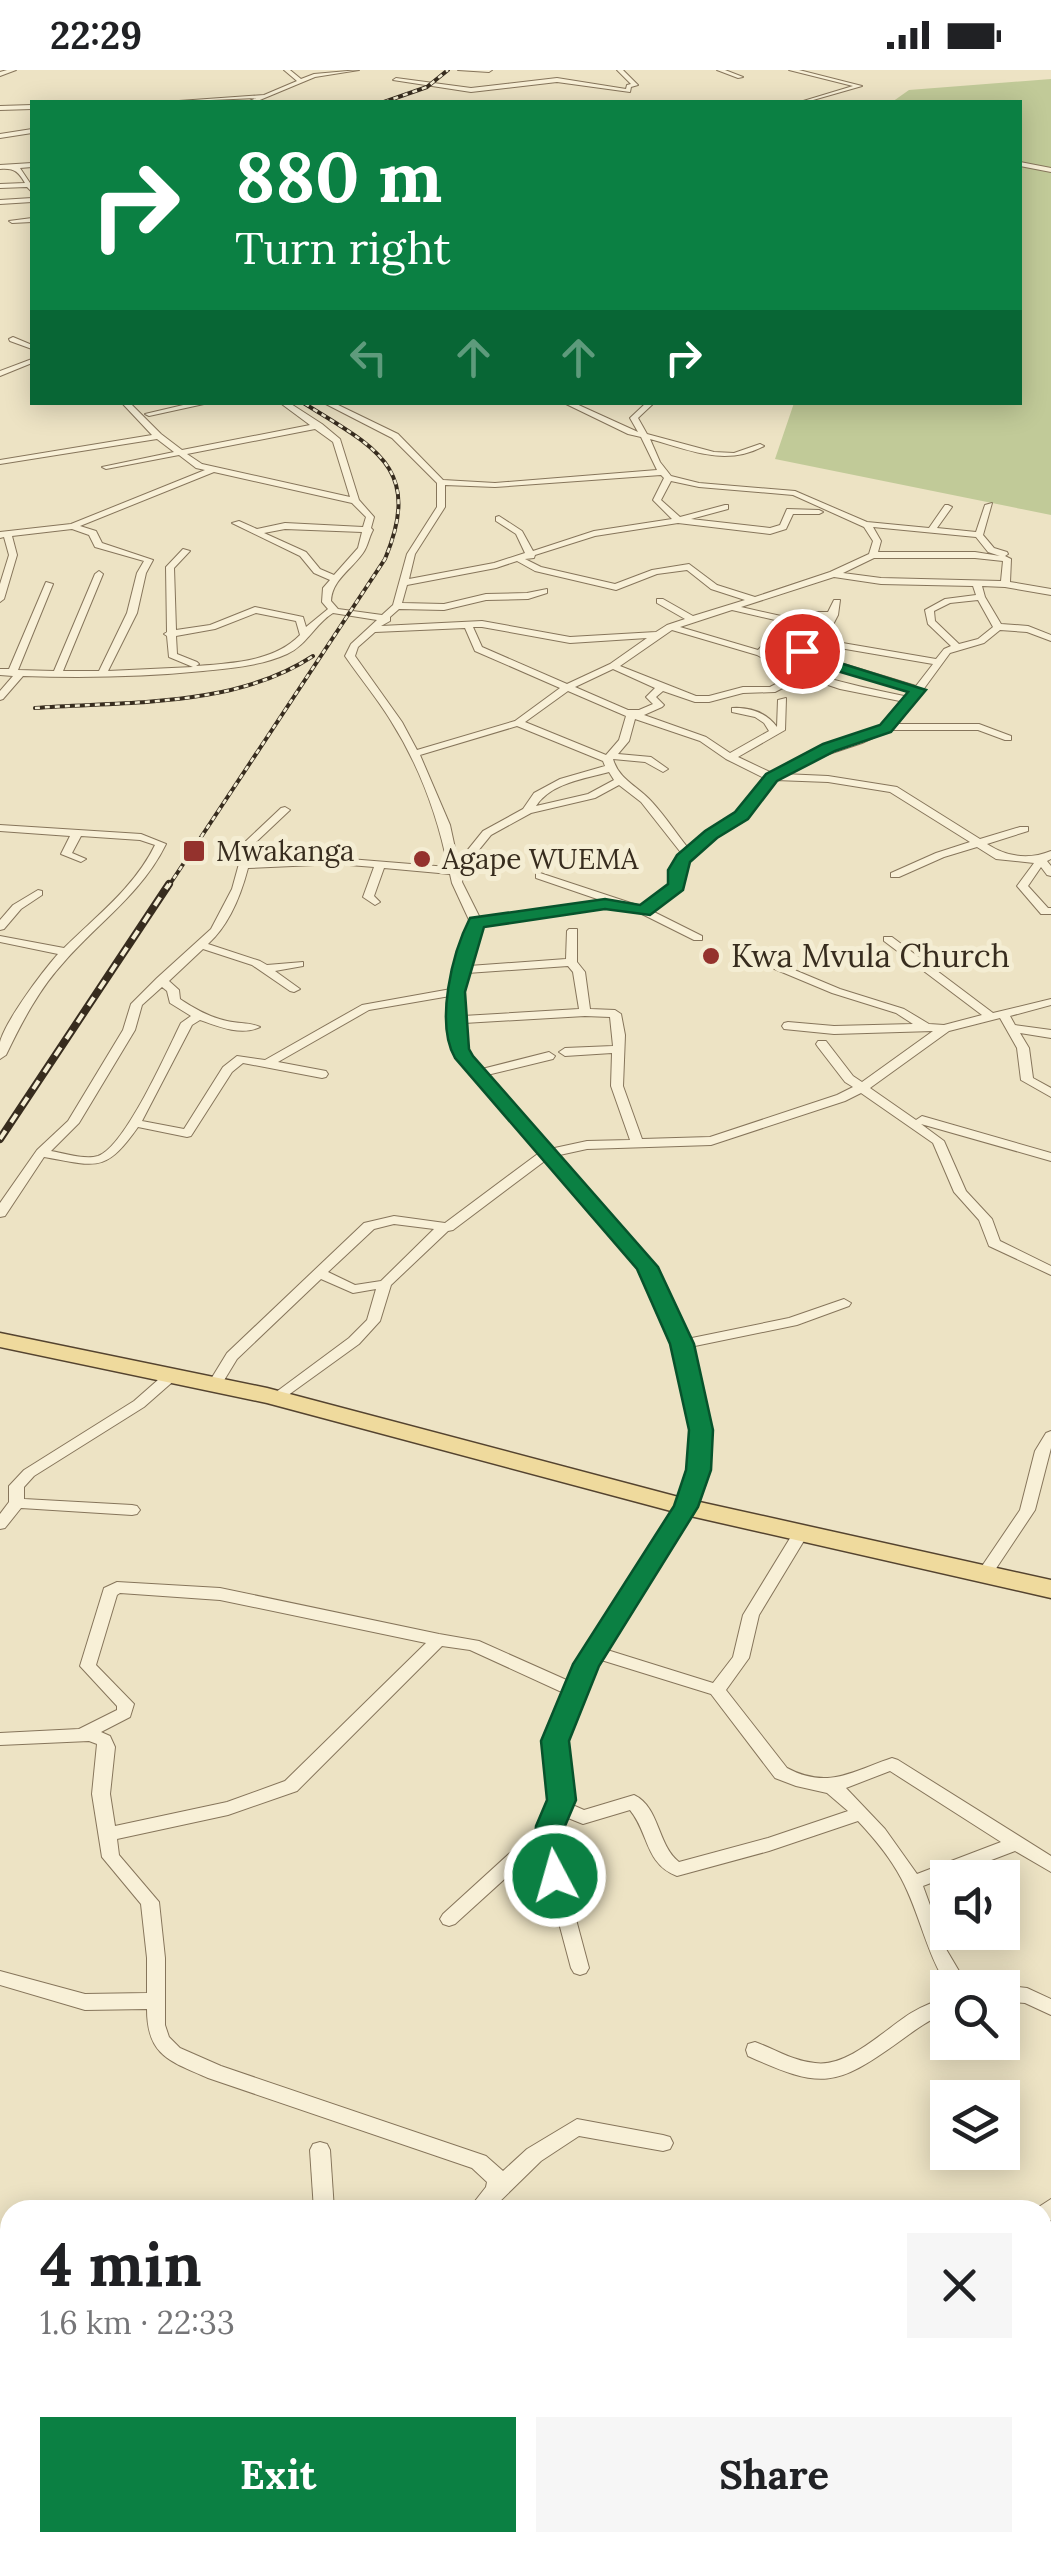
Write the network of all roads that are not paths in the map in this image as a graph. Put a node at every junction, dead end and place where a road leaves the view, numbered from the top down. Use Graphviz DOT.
graph roads {
  1 [pos="12,70"];
  2 [pos="287,70"];
  3 [pos="352,70"];
  4 [pos="461,70"];
  5 [pos="489,70"];
  6 [pos="620,70"];
  7 [pos="720,70"];
  8 [pos="792,70"];
  9 [pos="0,74"];
  10 [pos="740,77"];
  11 [pos="299,80"];
  12 [pos="396,80"];
  13 [pos="262,96"];
  14 [pos="199,100"];
  15 [pos="255,100"];
  16 [pos="809,100"];
  17 [pos="30,107"];
  18 [pos="0,108"];
  19 [pos="30,131"];
  20 [pos="0,134"];
  21 [pos="1022,164"];
  22 [pos="30,165"];
  23 [pos="11,166"];
  24 [pos="0,167"];
  25 [pos="1051,170"];
  26 [pos="0,186"];
  27 [pos="30,188"];
  28 [pos="30,200"];
  29 [pos="0,202"];
  30 [pos="30,220"];
  31 [pos="12,221"];
  32 [pos="13,339"];
  33 [pos="30,346"];
  34 [pos="30,362"];
  35 [pos="0,374"];
  36 [pos="127,405"];
  37 [pos="194,405"];
  38 [pos="287,405"];
  39 [pos="331,405"];
  40 [pos="572,405"];
  41 [pos="651,405"];
  42 [pos="148,414"];
  43 [pos="319,426"];
  44 [pos="641,435"];
  45 [pos="158,436"];
  46 [pos="760,446"];
  47 [pos="181,454"];
  48 [pos="0,462"];
  49 [pos="106,467"];
  50 [pos="206,469"];
  51 [pos="665,475"];
  52 [pos="441,482"];
  53 [pos="355,500"];
  54 [pos="989,505"];
  55 [pos="724,507"];
  56 [pos="948,507"];
  57 [pos="834,513"];
  58 [pos="499,519"];
  59 [pos="678,520"];
  60 [pos="236,523"];
  61 [pos="864,524"];
  62 [pos="73,526"];
  63 [pos="369,530"];
  64 [pos="932,530"];
  65 [pos="257,532"];
  66 [pos="4,535"];
  67 [pos="979,535"];
  68 [pos="186,551"];
  69 [pos="872,555"];
  70 [pos="532,556"];
  71 [pos="1007,559"];
  72 [pos="518,560"];
  73 [pos="99,574"];
  74 [pos="833,574"];
  75 [pos="335,579"];
  76 [pos="920,582"];
  77 [pos="404,583"];
  78 [pos="50,584"];
  79 [pos="978,584"];
  80 [pos="1004,584"];
  81 [pos="544,591"];
  82 [pos="1051,592"];
  83 [pos="939,594"];
  84 [pos="980,598"];
  85 [pos="0,599"];
  86 [pos="753,599"];
  87 [pos="660,601"];
  88 [pos="836,602"];
  89 [pos="397,606"];
  90 [pos="730,607"];
  91 [pos="333,610"];
  92 [pos="833,615"];
  93 [pos="386,619"];
  94 [pos="690,619"];
  95 [pos="790,621"];
  96 [pos="468,625"];
  97 [pos="670,627"];
  98 [pos="998,627"];
  99 [pos="373,629"];
  100 [pos="303,633"];
  101 [pos="170,634"];
  102 [pos="658,635"];
  103 [pos="1051,638"];
  104 [pos="820,642"];
  105 [pos="957,647"];
  106 [pos="760,653"];
  107 [pos="937,662"];
  108 [pos="200,666"];
  109 [pos="613,666"];
  110 [pos="796,670"];
  111 [pos="0,672"];
  112 [pos="58,672"];
  113 [pos="104,672"];
  114 [pos="16,673"];
  115 [pos="661,687"];
  116 [pos="566,688"];
  117 [pos="915,695"];
  118 [pos="0,697"];
  119 [pos="783,700"];
  120 [pos="735,710"];
  121 [pos="631,714"];
  122 [pos="518,722"];
  123 [pos="888,727"];
  124 [pos="774,732"];
  125 [pos="1008,738"];
  126 [pos="414,754"];
  127 [pos="730,757"];
  128 [pos="610,761"];
  129 [pos="663,768"];
  130 [pos="772,778"];
  131 [pos="620,781"];
  132 [pos="285,810"];
  133 [pos="527,811"];
  134 [pos="0,828"];
  135 [pos="20,830"];
  136 [pos="1024,830"];
  137 [pos="76,835"];
  138 [pos="0,842"];
  139 [pos="978,845"];
  140 [pos="688,855"];
  141 [pos="1046,857"];
  142 [pos="81,859"];
  143 [pos="244,864"];
  144 [pos="380,866"];
  145 [pos="1051,873"];
  146 [pos="894,875"];
  147 [pos="540,876"];
  148 [pos="454,877"];
  149 [pos="38,893"];
  150 [pos="375,902"];
  151 [pos="618,904"];
  152 [pos="644,911"];
  153 [pos="1049,913"];
  154 [pos="476,922"];
  155 [pos="0,927"];
  156 [pos="573,931"];
  157 [pos="698,938"];
  158 [pos="0,939"];
  159 [pos="888,939"];
  160 [pos="200,945"];
  161 [pos="66,952"];
  162 [pos="571,962"];
  163 [pos="769,963"];
  164 [pos="300,964"];
  165 [pos="265,969"];
  166 [pos="464,970"];
  167 [pos="161,980"];
  168 [pos="294,989"];
  169 [pos="456,992"];
  170 [pos="1051,1002"];
  171 [pos="585,1012"];
  172 [pos="199,1016"];
  173 [pos="997,1016"];
  174 [pos="457,1020"];
  175 [pos="788,1026"];
  176 [pos="254,1027"];
  177 [pos="926,1027"];
  178 [pos="945,1028"];
  179 [pos="1012,1028"];
  180 [pos="6,1031"];
  181 [pos="1051,1034"];
  182 [pos="822,1044"];
  183 [pos="618,1049"];
  184 [pos="565,1052"];
  185 [pos="0,1054"];
  186 [pos="549,1056"];
  187 [pos="270,1062"];
  188 [pos="322,1074"];
  189 [pos="478,1074"];
  190 [pos="863,1087"];
  191 [pos="1050,1092"];
  192 [pos="902,1114"];
  193 [pos="136,1123"];
  194 [pos="637,1143"];
  195 [pos="41,1154"];
  196 [pos="546,1154"];
  197 [pos="1051,1157"];
  198 [pos="0,1214"];
  199 [pos="443,1228"];
  200 [pos="1051,1271"];
  201 [pos="321,1274"];
  202 [pos="385,1284"];
  203 [pos="844,1303"];
  204 [pos="0,1340"];
  205 [pos="682,1344"];
  206 [pos="172,1375"];
  207 [pos="215,1384"];
  208 [pos="275,1398"];
  209 [pos="1051,1436"];
  210 [pos="17,1503"];
  211 [pos="686,1507"];
  212 [pos="132,1510"];
  213 [pos="0,1524"];
  214 [pos="800,1534"];
  215 [pos="984,1575"];
  216 [pos="1051,1589"];
  217 [pos="439,1640"];
  218 [pos="595,1652"];
  219 [pos="573,1690"];
  220 [pos="717,1690"];
  221 [pos="80,1735"];
  222 [pos="0,1739"];
  223 [pos="830,1787"];
  224 [pos="561,1807"];
  225 [pos="858,1814"];
  226 [pos="550,1826"];
  227 [pos="110,1834"];
  228 [pos="1014,1844"];
  229 [pos="1051,1865"];
  230 [pos="912,1883"];
  231 [pos="449,1919"];
  232 [pos="580,1968"];
  233 [pos="949,1970"];
  234 [pos="0,1978"];
  235 [pos="1020,1995"];
  236 [pos="156,2001"];
  237 [pos="1051,2007"];
  238 [pos="930,2010"];
  239 [pos="755,2050"];
  240 [pos="663,2143"];
  241 [pos="320,2150"];
  242 [pos="495,2192"];
  243 [pos="323,2200"];
  244 [pos="487,2200"];
  1 -- 9 [label="street"];
  2 -- 11 [label="street"];
  3 -- 11 [label="street"];
  4 -- 5 [label="street"];
  6 -- 12 [label="street"];
  7 -- 10 [label="street"];
  8 -- 16 [label="street"];
  11 -- 13 [label="street"];
  13 -- 14 [label="street"];
  13 -- 15 [label="street"];
  17 -- 18 [label="street"];
  19 -- 20 [label="street"];
  21 -- 25 [label="street"];
  22 -- 23 [label="street"];
  23 -- 24 [label="street"];
  23 -- 27 [label="street"];
  26 -- 27 [label="street"];
  28 -- 29 [label="street"];
  30 -- 31 [label="street"];
  32 -- 33 [label="street"];
  34 -- 35 [label="street"];
  36 -- 45 [label="street"];
  37 -- 42 [label="street"];
  38 -- 43 [label="street"];
  39 -- 52 [label="street"];
  40 -- 44 [label="street"];
  41 -- 44 [label="street"];
  43 -- 47 [label="street"];
  43 -- 53 [label="street"];
  44 -- 46 [label="street"];
  44 -- 51 [label="street"];
  45 -- 47 [label="street"];
  45 -- 48 [label="street"];
  47 -- 49 [label="street"];
  47 -- 50 [label="street"];
  50 -- 53 [label="street"];
  50 -- 62 [label="street"];
  51 -- 52 [label="street"];
  51 -- 57 [label="street"];
  51 -- 59 [label="street"];
  52 -- 77 [label="street"];
  53 -- 63 [label="street"];
  54 -- 67 [label="street"];
  55 -- 59 [label="street"];
  56 -- 64 [label="street"];
  57 -- 59 [label="street"];
  57 -- 61 [label="street"];
  58 -- 70 [label="street"];
  59 -- 70 [label="street"];
  60 -- 65 [label="street"];
  61 -- 64 [label="street"];
  61 -- 69 [label="street"];
  62 -- 66 [label="street"];
  62 -- 113 [label="street"];
  63 -- 65 [label="street"];
  63 -- 75 [label="street"];
  64 -- 67 [label="street"];
  65 -- 75 [label="street"];
  66 -- 85 [label="street"];
  67 -- 71 [label="street"];
  68 -- 101 [label="street"];
  69 -- 71 [label="street"];
  69 -- 74 [label="street"];
  70 -- 72 [label="street"];
  71 -- 80 [label="street"];
  72 -- 77 [label="street"];
  72 -- 86 [label="street"];
  73 -- 112 [label="street"];
  74 -- 76 [label="street"];
  74 -- 86 [label="street"];
  75 -- 91 [label="street"];
  76 -- 79 [label="street"];
  76 -- 83 [label="street"];
  77 -- 89 [label="street"];
  78 -- 114 [label="street"];
  79 -- 80 [label="street"];
  79 -- 84 [label="street"];
  80 -- 82 [label="street"];
  81 -- 89 [label="street"];
  84 -- 98 [label="street"];
  84 -- 105 [label="street"];
  86 -- 90 [label="street"];
  87 -- 94 [label="street"];
  88 -- 92 [label="street"];
  89 -- 93 [label="street"];
  90 -- 94 [label="street"];
  90 -- 95 [label="street"];
  91 -- 93 [label="street"];
  91 -- 100 [label="street"];
  92 -- 95 [label="street"];
  92 -- 104 [label="street"];
  93 -- 99 [label="street"];
  94 -- 97 [label="street"];
  95 -- 106 [label="street"];
  96 -- 99 [label="street"];
  96 -- 102 [label="street"];
  96 -- 116 [label="street"];
  97 -- 102 [label="street"];
  97 -- 106 [label="street"];
  98 -- 103 [label="street"];
  98 -- 105 [label="street"];
  99 -- 126 [label="street"];
  100 -- 101 [label="street"];
  100 -- 108 [label="street"];
  101 -- 108 [label="street"];
  102 -- 109 [label="street"];
  104 -- 107 [label="street"];
  104 -- 117 [label="street"];
  105 -- 107 [label="street"];
  106 -- 110 [label="street"];
  107 -- 117 [label="street"];
  108 -- 113 [label="street"];
  109 -- 115 [label="street"];
  109 -- 116 [label="street"];
  110 -- 115 [label="street"];
  110 -- 117 [label="street"];
  111 -- 114 [label="street"];
  112 -- 113 [label="street"];
  112 -- 114 [label="street"];
  114 -- 118 [label="street"];
  115 -- 121 [label="street"];
  116 -- 121 [label="street"];
  116 -- 122 [label="street"];
  117 -- 123 [label="street"];
  119 -- 124 [label="street"];
  120 -- 124 [label="street"];
  121 -- 127 [label="street"];
  121 -- 128 [label="street"];
  122 -- 126 [label="street"];
  122 -- 128 [label="street"];
  123 -- 125 [label="street"];
  123 -- 130 [label="street"];
  124 -- 127 [label="street"];
  126 -- 148 [label="street"];
  127 -- 130 [label="street"];
  128 -- 129 [label="street"];
  128 -- 131 [label="street"];
  128 -- 133 [label="street"];
  130 -- 139 [label="street"];
  130 -- 140 [label="street"];
  131 -- 133 [label="street"];
  131 -- 140 [label="street"];
  132 -- 143 [label="street"];
  133 -- 148 [label="street"];
  134 -- 135 [label="street"];
  135 -- 137 [label="street"];
  135 -- 138 [label="street"];
  136 -- 139 [label="street"];
  137 -- 142 [label="street"];
  137 -- 161 [label="street"];
  139 -- 141 [label="street"];
  139 -- 146 [label="street"];
  140 -- 152 [label="street"];
  141 -- 145 [label="street"];
  141 -- 153 [label="street"];
  143 -- 144 [label="street"];
  143 -- 160 [label="street"];
  144 -- 148 [label="street"];
  144 -- 150 [label="street"];
  147 -- 151 [label="street"];
  148 -- 154 [label="street"];
  149 -- 155 [label="street"];
  151 -- 152 [label="street"];
  151 -- 154 [label="street"];
  152 -- 157 [label="street"];
  154 -- 166 [label="street"];
  156 -- 162 [label="street"];
  158 -- 161 [label="street"];
  159 -- 173 [label="street"];
  160 -- 165 [label="street"];
  160 -- 167 [label="street"];
  161 -- 180 [label="street"];
  162 -- 166 [label="street"];
  162 -- 171 [label="street"];
  163 -- 177 [label="street"];
  164 -- 165 [label="street"];
  165 -- 168 [label="street"];
  166 -- 169 [label="street"];
  167 -- 172 [label="street"];
  167 -- 195 [label="street"];
  169 -- 174 [label="street"];
  169 -- 187 [label="street"];
  170 -- 173 [label="street"];
  171 -- 174 [label="street"];
  171 -- 183 [label="street"];
  172 -- 176 [label="street"];
  172 -- 193 [label="street"];
  173 -- 178 [label="street"];
  173 -- 179 [label="street"];
  174 -- 189 [label="street"];
  175 -- 177 [label="street"];
  177 -- 178 [label="street"];
  178 -- 190 [label="street"];
  179 -- 181 [label="street"];
  179 -- 191 [label="street"];
  180 -- 185 [label="street"];
  182 -- 190 [label="street"];
  183 -- 184 [label="street"];
  183 -- 194 [label="street"];
  186 -- 189 [label="street"];
  187 -- 188 [label="street"];
  187 -- 193 [label="street"];
  189 -- 196 [label="street"];
  190 -- 192 [label="street"];
  190 -- 194 [label="street"];
  192 -- 197 [label="street"];
  192 -- 200 [label="street"];
  193 -- 195 [label="street"];
  194 -- 196 [label="street"];
  195 -- 198 [label="street"];
  196 -- 199 [label="street"];
  196 -- 205 [label="street"];
  199 -- 201 [label="street"];
  199 -- 202 [label="street"];
  201 -- 202 [label="street"];
  201 -- 207 [label="street"];
  202 -- 208 [label="street"];
  203 -- 205 [label="street"];
  204 -- 206 [label="main road"];
  205 -- 211 [label="street"];
  206 -- 207 [label="main road"];
  206 -- 210 [label="street"];
  207 -- 208 [label="main road"];
  208 -- 211 [label="main road"];
  209 -- 215 [label="street"];
  210 -- 212 [label="street"];
  210 -- 213 [label="street"];
  211 -- 214 [label="main road"];
  211 -- 218 [label="street"];
  214 -- 215 [label="main road"];
  214 -- 220 [label="street"];
  215 -- 216 [label="main road"];
  217 -- 219 [label="street"];
  217 -- 221 [label="street"];
  217 -- 227 [label="street"];
  218 -- 219 [label="street"];
  218 -- 220 [label="street"];
  219 -- 224 [label="street"];
  220 -- 223 [label="street"];
  221 -- 222 [label="street"];
  221 -- 227 [label="street"];
  223 -- 225 [label="street"];
  223 -- 228 [label="street"];
  224 -- 225 [label="street"];
  224 -- 226 [label="street"];
  225 -- 230 [label="street"];
  226 -- 231 [label="street"];
  226 -- 232 [label="street"];
  227 -- 236 [label="street"];
  228 -- 229 [label="street"];
  228 -- 230 [label="street"];
  230 -- 233 [label="street"];
  234 -- 236 [label="street"];
  235 -- 237 [label="street"];
  236 -- 242 [label="street"];
  238 -- 239 [label="street"];
  240 -- 242 [label="street"];
  241 -- 243 [label="street"];
  242 -- 244 [label="street"];
}
